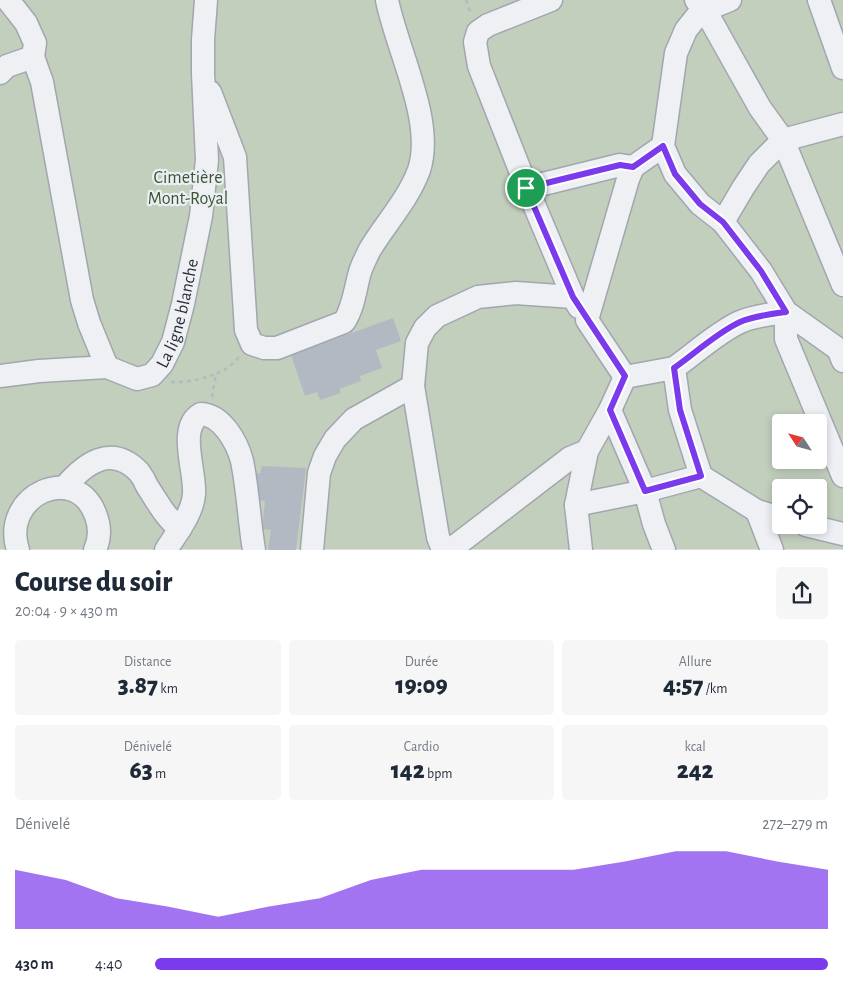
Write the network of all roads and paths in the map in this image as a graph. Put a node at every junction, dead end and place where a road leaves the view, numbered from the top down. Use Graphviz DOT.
graph roads {
  1 [pos="8,0"];
  2 [pos="206,0"];
  3 [pos="387,0"];
  4 [pos="551,0"];
  5 [pos="730,0"];
  6 [pos="818,0"];
  7 [pos="701,5"];
  8 [pos="33,57"];
  9 [pos="843,68"];
  10 [pos="0,73"];
  11 [pos="203,73"];
  12 [pos="843,124"];
  13 [pos="783,140"];
  14 [pos="663,146"];
  15 [pos="633,167"];
  16 [pos="526,188"];
  17 [pos="723,222"];
  18 [pos="843,285"];
  19 [pos="573,297"];
  20 [pos="786,312"];
  21 [pos="587,320"];
  22 [pos="252,344"];
  23 [pos="841,349"];
  24 [pos="106,367"];
  25 [pos="674,368"];
  26 [pos="216,374"];
  27 [pos="0,376"];
  28 [pos="152,376"];
  29 [pos="625,376"];
  30 [pos="413,386"];
  31 [pos="610,410"];
  32 [pos="206,414"];
  33 [pos="587,450"];
  34 [pos="701,476"];
  35 [pos="843,476"];
  36 [pos="64,488"];
  37 [pos="645,491"];
  38 [pos="576,505"];
  39 [pos="757,511"];
  40 [pos="772,515"];
  41 [pos="7,526"];
  42 [pos="180,529"];
  43 [pos="827,530"];
  44 [pos="843,534"];
  45 [pos="843,542"];
  46 [pos="18,550"];
  47 [pos="95,550"];
  48 [pos="166,550"];
  49 [pos="254,550"];
  50 [pos="312,550"];
  51 [pos="443,550"];
  52 [pos="450,550"];
  53 [pos="581,550"];
  54 [pos="664,550"];
  55 [pos="772,550"];
  56 [pos="829,550"];
  1 -- 8 [label="lane"];
  2 -- 11 [label="lane, La ligne blanche"];
  3 -- 22 [label="lane"];
  4 -- 16 [label="lane"];
  5 -- 7 [label="lane"];
  6 -- 9 [label="lane"];
  7 -- 13 [label="lane"];
  7 -- 14 [label="lane"];
  8 -- 10 [label="lane"];
  8 -- 24 [label="lane"];
  11 -- 22 [label="lane"];
  11 -- 28 [label="lane, La ligne blanche"];
  12 -- 13 [label="lane"];
  13 -- 17 [label="lane"];
  13 -- 18 [label="lane"];
  14 -- 15 [label="lane"];
  14 -- 17 [label="lane"];
  15 -- 16 [label="lane"];
  15 -- 21 [label="lane"];
  16 -- 19 [label="lane"];
  17 -- 20 [label="lane"];
  19 -- 21 [label="lane"];
  19 -- 30 [label="lane"];
  20 -- 23 [label="lane"];
  20 -- 25 [label="lane"];
  20 -- 35 [label="lane"];
  21 -- 29 [label="lane"];
  22 -- 26 [label="path"];
  24 -- 27 [label="lane"];
  24 -- 28 [label="lane, La ligne blanche"];
  25 -- 29 [label="lane"];
  25 -- 34 [label="lane"];
  26 -- 28 [label="path"];
  26 -- 32 [label="path"];
  29 -- 31 [label="lane"];
  30 -- 50 [label="lane"];
  30 -- 51 [label="lane"];
  31 -- 33 [label="lane"];
  31 -- 37 [label="lane"];
  32 -- 42 [label="lane"];
  32 -- 49 [label="lane"];
  33 -- 38 [label="lane"];
  33 -- 52 [label="lane"];
  34 -- 37 [label="lane"];
  34 -- 39 [label="lane"];
  36 -- 41 [label="lane"];
  36 -- 42 [label="lane"];
  36 -- 47 [label="lane"];
  37 -- 38 [label="lane"];
  37 -- 54 [label="lane"];
  38 -- 53 [label="lane"];
  39 -- 40 [label="lane"];
  39 -- 55 [label="lane"];
  41 -- 46 [label="lane"];
  42 -- 48 [label="lane"];
  43 -- 44 [label="lane"];
  45 -- 56 [label="lane"];
}
